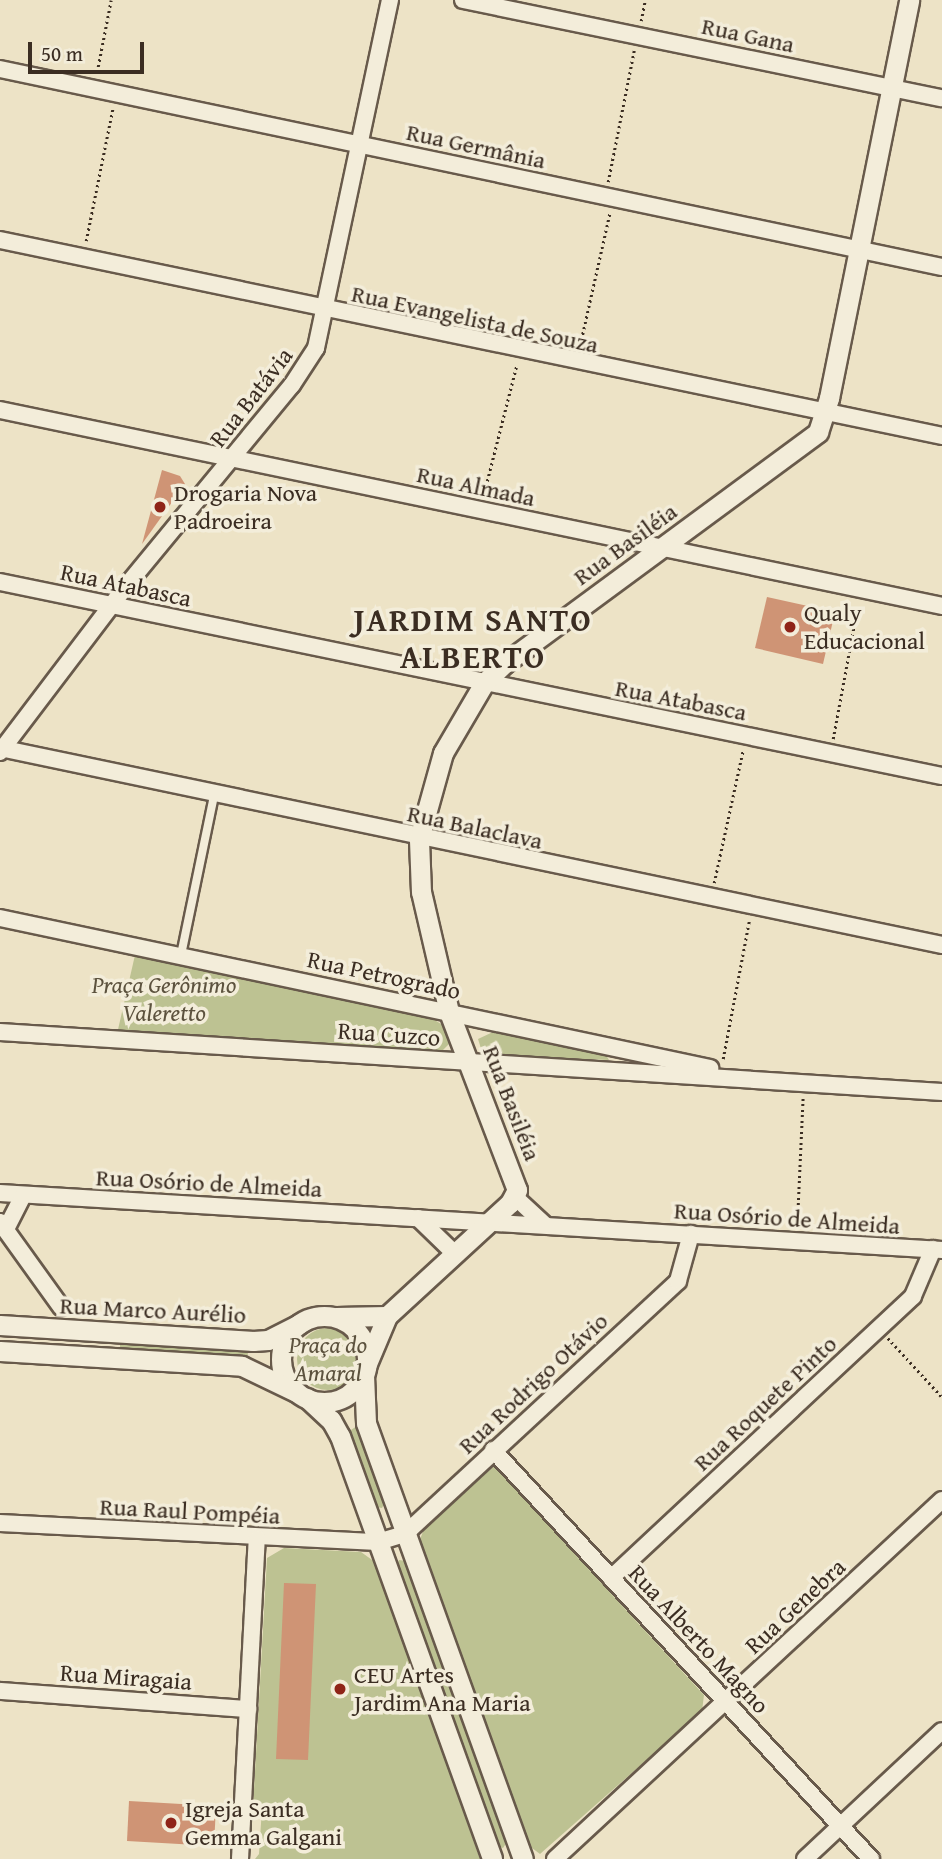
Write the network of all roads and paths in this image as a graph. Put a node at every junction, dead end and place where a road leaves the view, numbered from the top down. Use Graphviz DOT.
graph roads {
  1 [pos="111,0"];
  2 [pos="390,0"];
  3 [pos="463,0"];
  4 [pos="645,0"];
  5 [pos="909,0"];
  6 [pos="638,36"];
  7 [pos="0,69"];
  8 [pos="892,88"];
  9 [pos="94,89"];
  10 [pos="116,93"];
  11 [pos="942,98"];
  12 [pos="362,145"];
  13 [pos="609,197"];
  14 [pos="0,240"];
  15 [pos="859,250"];
  16 [pos="82,258"];
  17 [pos="942,267"];
  18 [pos="326,311"];
  19 [pos="520,352"];
  20 [pos="576,363"];
  21 [pos="0,410"];
  22 [pos="825,412"];
  23 [pos="942,436"];
  24 [pos="233,459"];
  25 [pos="480,510"];
  26 [pos="659,549"];
  27 [pos="0,582"];
  28 [pos="860,591"];
  29 [pos="112,605"];
  30 [pos="942,606"];
  31 [pos="484,683"];
  32 [pos="746,736"];
  33 [pos="1,749"];
  34 [pos="830,753"];
  35 [pos="942,776"];
  36 [pos="214,796"];
  37 [pos="419,839"];
  38 [pos="710,899"];
  39 [pos="751,907"];
  40 [pos="0,918"];
  41 [pos="942,945"];
  42 [pos="181,955"];
  43 [pos="449,1012"];
  44 [pos="0,1032"];
  45 [pos="471,1062"];
  46 [pos="721,1070"];
  47 [pos="758,1078"];
  48 [pos="803,1083"];
  49 [pos="942,1092"];
  50 [pos="0,1193"];
  51 [pos="23,1195"];
  52 [pos="515,1197"];
  53 [pos="416,1217"];
  54 [pos="487,1223"];
  55 [pos="3,1225"];
  56 [pos="545,1225"];
  57 [pos="691,1234"];
  58 [pos="797,1241"];
  59 [pos="937,1250"];
  60 [pos="454,1253"];
  61 [pos="61,1307"];
  62 [pos="387,1316"];
  63 [pos="334,1317"];
  64 [pos="300,1324"];
  65 [pos="0,1325"];
  66 [pos="879,1328"];
  67 [pos="101,1332"];
  68 [pos="0,1351"];
  69 [pos="99,1358"];
  70 [pos="365,1370"];
  71 [pos="302,1395"];
  72 [pos="942,1397"];
  73 [pos="493,1450"];
  74 [pos="942,1500"];
  75 [pos="0,1523"];
  76 [pos="405,1534"];
  77 [pos="257,1538"];
  78 [pos="378,1542"];
  79 [pos="611,1578"];
  80 [pos="0,1691"];
  81 [pos="725,1702"];
  82 [pos="248,1709"];
  83 [pos="942,1731"];
  84 [pos="840,1825"];
  85 [pos="240,1859"];
  86 [pos="492,1859"];
  87 [pos="523,1859"];
  88 [pos="555,1859"];
  89 [pos="805,1859"];
  90 [pos="871,1859"];
  1 -- 9 [label="path"];
  2 -- 12 [label="street, Rua Batávia"];
  3 -- 6 [label="street, Rua Gana"];
  4 -- 6 [label="path"];
  5 -- 8 [label="street, Rua Basiléia"];
  6 -- 8 [label="street, Rua Gana"];
  6 -- 13 [label="path"];
  7 -- 9 [label="street, Rua Germânia"];
  8 -- 11 [label="street, Rua Gana"];
  8 -- 15 [label="street, Rua Basiléia"];
  9 -- 10 [label="street, Rua Germânia"];
  10 -- 12 [label="street, Rua Germânia"];
  10 -- 16 [label="path"];
  12 -- 13 [label="street, Rua Germânia"];
  12 -- 18 [label="street, Rua Batávia"];
  13 -- 15 [label="street, Rua Germânia"];
  13 -- 20 [label="path"];
  14 -- 16 [label="street, Rua Evangelista de Souza"];
  15 -- 17 [label="street, Rua Germânia"];
  15 -- 22 [label="street, Rua Basiléia"];
  16 -- 18 [label="street, Rua Evangelista de Souza"];
  18 -- 19 [label="street, Rua Evangelista de Souza"];
  18 -- 24 [label="street, Rua Batávia"];
  19 -- 20 [label="street, Rua Evangelista de Souza"];
  19 -- 25 [label="path"];
  20 -- 22 [label="street, Rua Evangelista de Souza"];
  21 -- 24 [label="street, Rua Almada"];
  22 -- 23 [label="street, Rua Evangelista de Souza"];
  22 -- 26 [label="street, Rua Basiléia"];
  24 -- 25 [label="street, Rua Almada"];
  24 -- 29 [label="street, Rua Batávia"];
  25 -- 26 [label="street, Rua Almada"];
  26 -- 28 [label="street, Rua Almada"];
  26 -- 31 [label="street, Rua Basiléia"];
  27 -- 29 [label="street, Rua Atabasca"];
  28 -- 30 [label="street, Rua Almada"];
  28 -- 34 [label="path"];
  29 -- 31 [label="street, Rua Atabasca"];
  29 -- 33 [label="street, Rua Batávia"];
  31 -- 32 [label="street, Rua Atabasca"];
  31 -- 37 [label="street, Rua Basiléia"];
  32 -- 34 [label="street, Rua Atabasca"];
  32 -- 38 [label="path"];
  33 -- 36 [label="street, Rua Balaclava"];
  34 -- 35 [label="street, Rua Atabasca"];
  36 -- 37 [label="street, Rua Balaclava"];
  36 -- 42 [label="lane"];
  37 -- 38 [label="street, Rua Balaclava"];
  37 -- 43 [label="street, Rua Basiléia"];
  38 -- 39 [label="street, Rua Balaclava"];
  39 -- 41 [label="street, Rua Balaclava"];
  39 -- 46 [label="path"];
  40 -- 42 [label="street, Rua Petrogrado"];
  42 -- 43 [label="street, Rua Petrogrado"];
  43 -- 45 [label="street, Rua Basiléia"];
  43 -- 46 [label="street, Rua Petrogrado"];
  44 -- 45 [label="street, Rua Cuzco"];
  45 -- 47 [label="street, Rua Cuzco"];
  45 -- 52 [label="street, Rua Basiléia"];
  46 -- 47 [label="street, Rua Petrogrado"];
  47 -- 48 [label="street, Rua Cuzco"];
  48 -- 49 [label="street, Rua Cuzco"];
  48 -- 58 [label="path"];
  50 -- 51 [label="street, Rua Osório de Almeida"];
  51 -- 53 [label="street, Rua Osório de Almeida"];
  51 -- 55 [label="street"];
  52 -- 54 [label="street, Rua Basiléia"];
  52 -- 56 [label="street"];
  53 -- 54 [label="street, Rua Osório de Almeida"];
  53 -- 60 [label="street"];
  54 -- 56 [label="street, Rua Osório de Almeida"];
  54 -- 60 [label="street, Rua Basiléia"];
  55 -- 61 [label="street"];
  56 -- 57 [label="street, Rua Osório de Almeida"];
  57 -- 58 [label="street, Rua Osório de Almeida"];
  57 -- 73 [label="street, Rua Rodrigo Otávio"];
  58 -- 59 [label="street, Rua Osório de Almeida"];
  59 -- 66 [label="street, Rua Roquete Pinto"];
  60 -- 62 [label="street, Rua Basiléia"];
  62 -- 63 [label="street"];
  62 -- 70 [label="street, Rua Basiléia"];
  63 -- 64 [label="street"];
  63 -- 70 [label="street"];
  64 -- 67 [label="street, Rua Marco Aurélio"];
  64 -- 71 [label="street"];
  65 -- 67 [label="street, Rua Marco Aurélio"];
  66 -- 72 [label="path"];
  66 -- 79 [label="street, Rua Roquete Pinto"];
  67 -- 69 [label="street"];
  68 -- 69 [label="street, Rua Marco Aurélio"];
  69 -- 71 [label="street, Rua Marco Aurélio"];
  70 -- 71 [label="street"];
  70 -- 76 [label="street"];
  71 -- 78 [label="street"];
  73 -- 76 [label="street, Rua Rodrigo Otávio"];
  73 -- 79 [label="street, Rua Alberto Magno"];
  74 -- 81 [label="street, Rua Genebra"];
  75 -- 77 [label="street, Rua Raul Pompéia"];
  76 -- 78 [label="street, Rua Rodrigo Otávio"];
  76 -- 87 [label="street"];
  77 -- 78 [label="street, Rua Raul Pompéia"];
  77 -- 82 [label="street"];
  78 -- 86 [label="street"];
  79 -- 81 [label="street, Rua Alberto Magno"];
  80 -- 82 [label="street, Rua Miragaia"];
  81 -- 84 [label="street, Rua Alberto Magno"];
  81 -- 88 [label="street, Rua Genebra"];
  82 -- 85 [label="street"];
  83 -- 84 [label="street"];
  84 -- 89 [label="street"];
  84 -- 90 [label="street, Rua Alberto Magno"];
}
